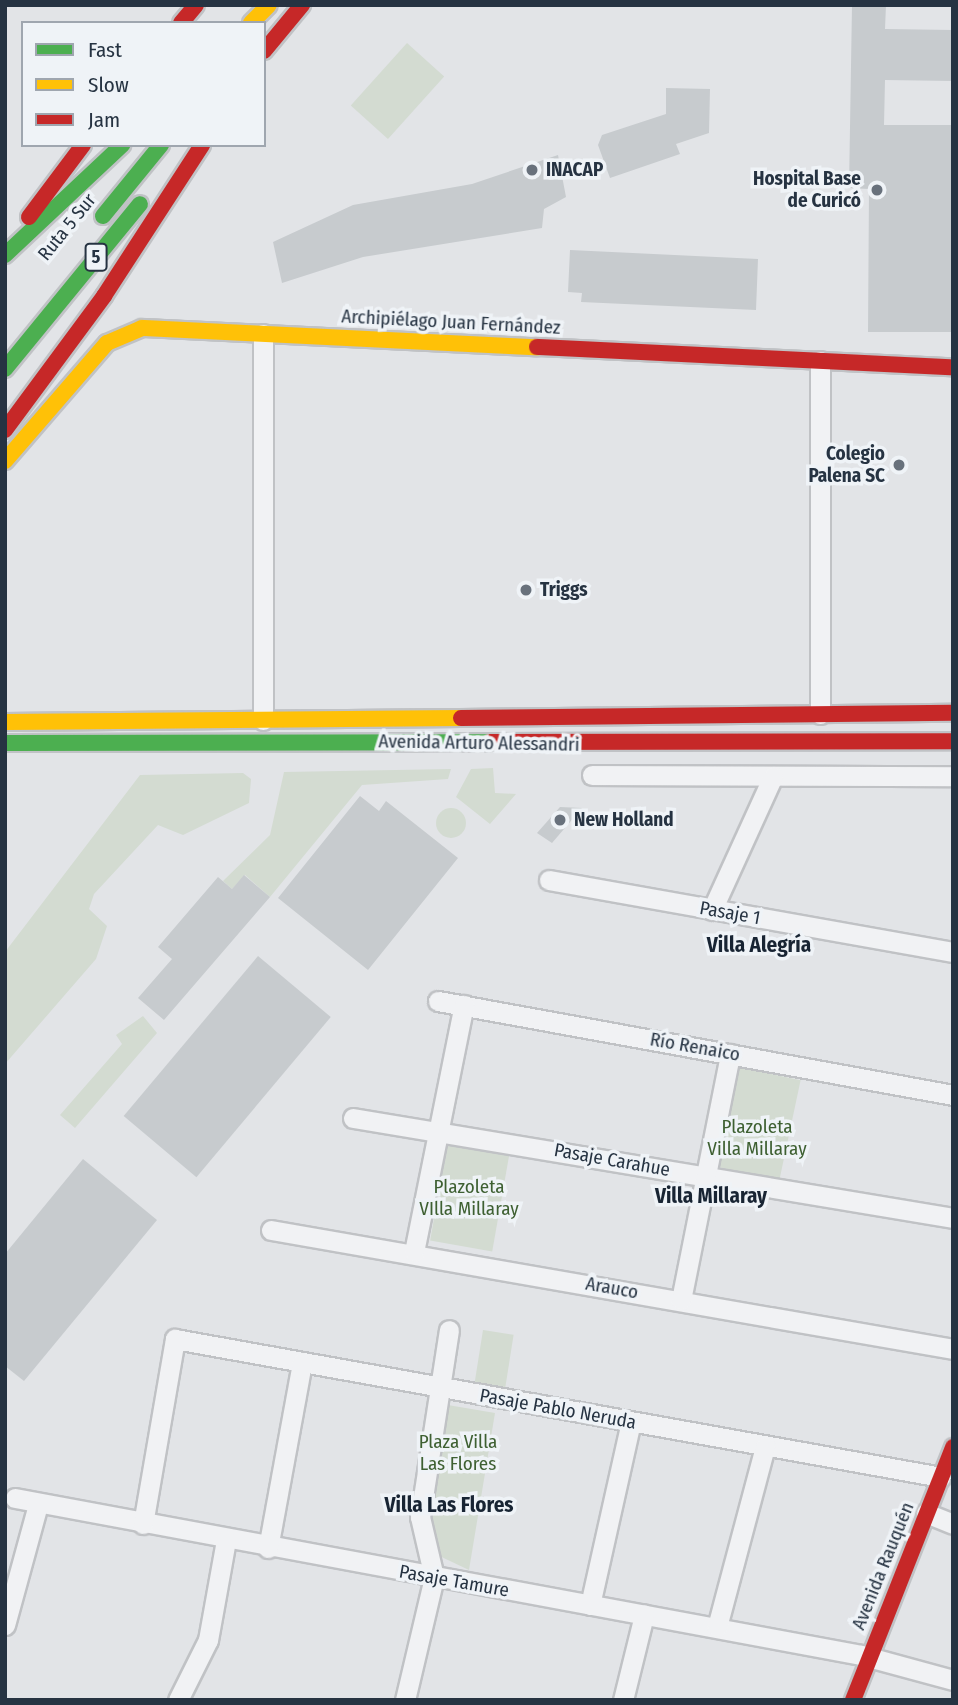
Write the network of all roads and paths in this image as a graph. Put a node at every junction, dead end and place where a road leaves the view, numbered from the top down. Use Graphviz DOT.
graph roads {
  1 [pos="196,5"];
  2 [pos="272,5"];
  3 [pos="302,5"];
  4 [pos="183,21"];
  5 [pos="253,21"];
  6 [pos="262,21"];
  7 [pos="266,49"];
  8 [pos="82,147"];
  9 [pos="120,147"];
  10 [pos="159,147"];
  11 [pos="185,147"];
  12 [pos="201,147"];
  13 [pos="92,230"];
  14 [pos="5,249"];
  15 [pos="5,255"];
  16 [pos="263,334"];
  17 [pos="820,361"];
  18 [pos="953,367"];
  19 [pos="5,369"];
  20 [pos="5,430"];
  21 [pos="5,461"];
  22 [pos="953,713"];
  23 [pos="820,714"];
  24 [pos="263,720"];
  25 [pos="5,722"];
  26 [pos="953,741"];
  27 [pos="5,743"];
  28 [pos="592,775"];
  29 [pos="773,776"];
  30 [pos="953,776"];
  31 [pos="549,880"];
  32 [pos="712,910"];
  33 [pos="953,952"];
  34 [pos="438,1000"];
  35 [pos="464,1005"];
  36 [pos="730,1054"];
  37 [pos="953,1095"];
  38 [pos="353,1118"];
  39 [pos="437,1129"];
  40 [pos="705,1175"];
  41 [pos="953,1218"];
  42 [pos="271,1230"];
  43 [pos="414,1252"];
  44 [pos="681,1300"];
  45 [pos="449,1330"];
  46 [pos="953,1349"];
  47 [pos="302,1362"];
  48 [pos="440,1387"];
  49 [pos="631,1422"];
  50 [pos="765,1446"];
  51 [pos="953,1447"];
  52 [pos="941,1477"];
  53 [pos="15,1498"];
  54 [pos="38,1504"];
  55 [pos="926,1513"];
  56 [pos="143,1524"];
  57 [pos="953,1524"];
  58 [pos="226,1540"];
  59 [pos="268,1548"];
  60 [pos="434,1577"];
  61 [pos="590,1605"];
  62 [pos="644,1615"];
  63 [pos="5,1625"];
  64 [pos="717,1627"];
  65 [pos="870,1657"];
  66 [pos="953,1680"];
  67 [pos="178,1700"];
  68 [pos="405,1700"];
  69 [pos="623,1700"];
  70 [pos="853,1700"];
  1 -- 4 [label="main road"];
  2 -- 5 [label="main road"];
  2 -- 6 [label="main road"];
  3 -- 7 [label="main road"];
  8 -- 14 [label="main road"];
  9 -- 15 [label="main road"];
  10 -- 13 [label="main road, Ruta 5 Sur / 5"];
  11 -- 19 [label="main road, 5"];
  12 -- 20 [label="main road"];
  16 -- 17 [label="main road, Archipiélago Juan Fernández"];
  16 -- 21 [label="main road, Archipiélago Juan Fernández"];
  16 -- 24 [label="street"];
  17 -- 18 [label="main road, Archipiélago Juan Fernández"];
  17 -- 23 [label="street"];
  22 -- 23 [label="main road, Avenida Arturo Alessandri"];
  23 -- 24 [label="main road, Avenida Arturo Alessandri"];
  24 -- 25 [label="main road, Avenida Arturo Alessandri"];
  26 -- 27 [label="main road, Avenida Arturo Alessandri"];
  28 -- 29 [label="street, Avenida Arturo Alessandri"];
  29 -- 30 [label="street, Avenida Arturo Alessandri"];
  29 -- 32 [label="street"];
  31 -- 32 [label="street, Pasaje 1"];
  32 -- 33 [label="street, Pasaje 1"];
  34 -- 35 [label="street, Río Renaico"];
  35 -- 36 [label="street, Río Renaico"];
  35 -- 39 [label="street"];
  36 -- 37 [label="street, Río Renaico"];
  36 -- 40 [label="street"];
  38 -- 39 [label="street, Pasaje Carahue"];
  39 -- 40 [label="street, Pasaje Carahue"];
  39 -- 43 [label="street"];
  40 -- 41 [label="street, Pasaje Carahue"];
  40 -- 44 [label="street"];
  42 -- 43 [label="street, Arauco"];
  43 -- 44 [label="street, Arauco"];
  44 -- 46 [label="street, Arauco"];
  45 -- 48 [label="street"];
  47 -- 48 [label="street, Pasaje Pablo Neruda"];
  47 -- 56 [label="street, Pasaje Pablo Neruda"];
  47 -- 59 [label="street"];
  48 -- 49 [label="street, Pasaje Pablo Neruda"];
  48 -- 60 [label="street"];
  49 -- 50 [label="street, Pasaje Pablo Neruda"];
  49 -- 61 [label="street"];
  50 -- 52 [label="street, Pasaje Pablo Neruda"];
  50 -- 64 [label="street"];
  51 -- 52 [label="main road, Avenida Rauquén"];
  52 -- 55 [label="main road, Avenida Rauquén"];
  53 -- 54 [label="street, Pasaje Tamure"];
  54 -- 56 [label="street, Pasaje Tamure"];
  54 -- 63 [label="street"];
  55 -- 57 [label="street"];
  55 -- 65 [label="main road, Avenida Rauquén"];
  56 -- 58 [label="street, Pasaje Tamure"];
  58 -- 59 [label="street, Pasaje Tamure"];
  58 -- 67 [label="street"];
  59 -- 60 [label="street, Pasaje Tamure"];
  60 -- 61 [label="street, Pasaje Tamure"];
  60 -- 68 [label="street"];
  61 -- 62 [label="street, Pasaje Tamure"];
  62 -- 64 [label="street, Pasaje Tamure"];
  62 -- 69 [label="street"];
  64 -- 65 [label="street, Pasaje Tamure"];
  65 -- 66 [label="street, Pasaje Tamure"];
  65 -- 70 [label="main road, Avenida Rauquén"];
}
